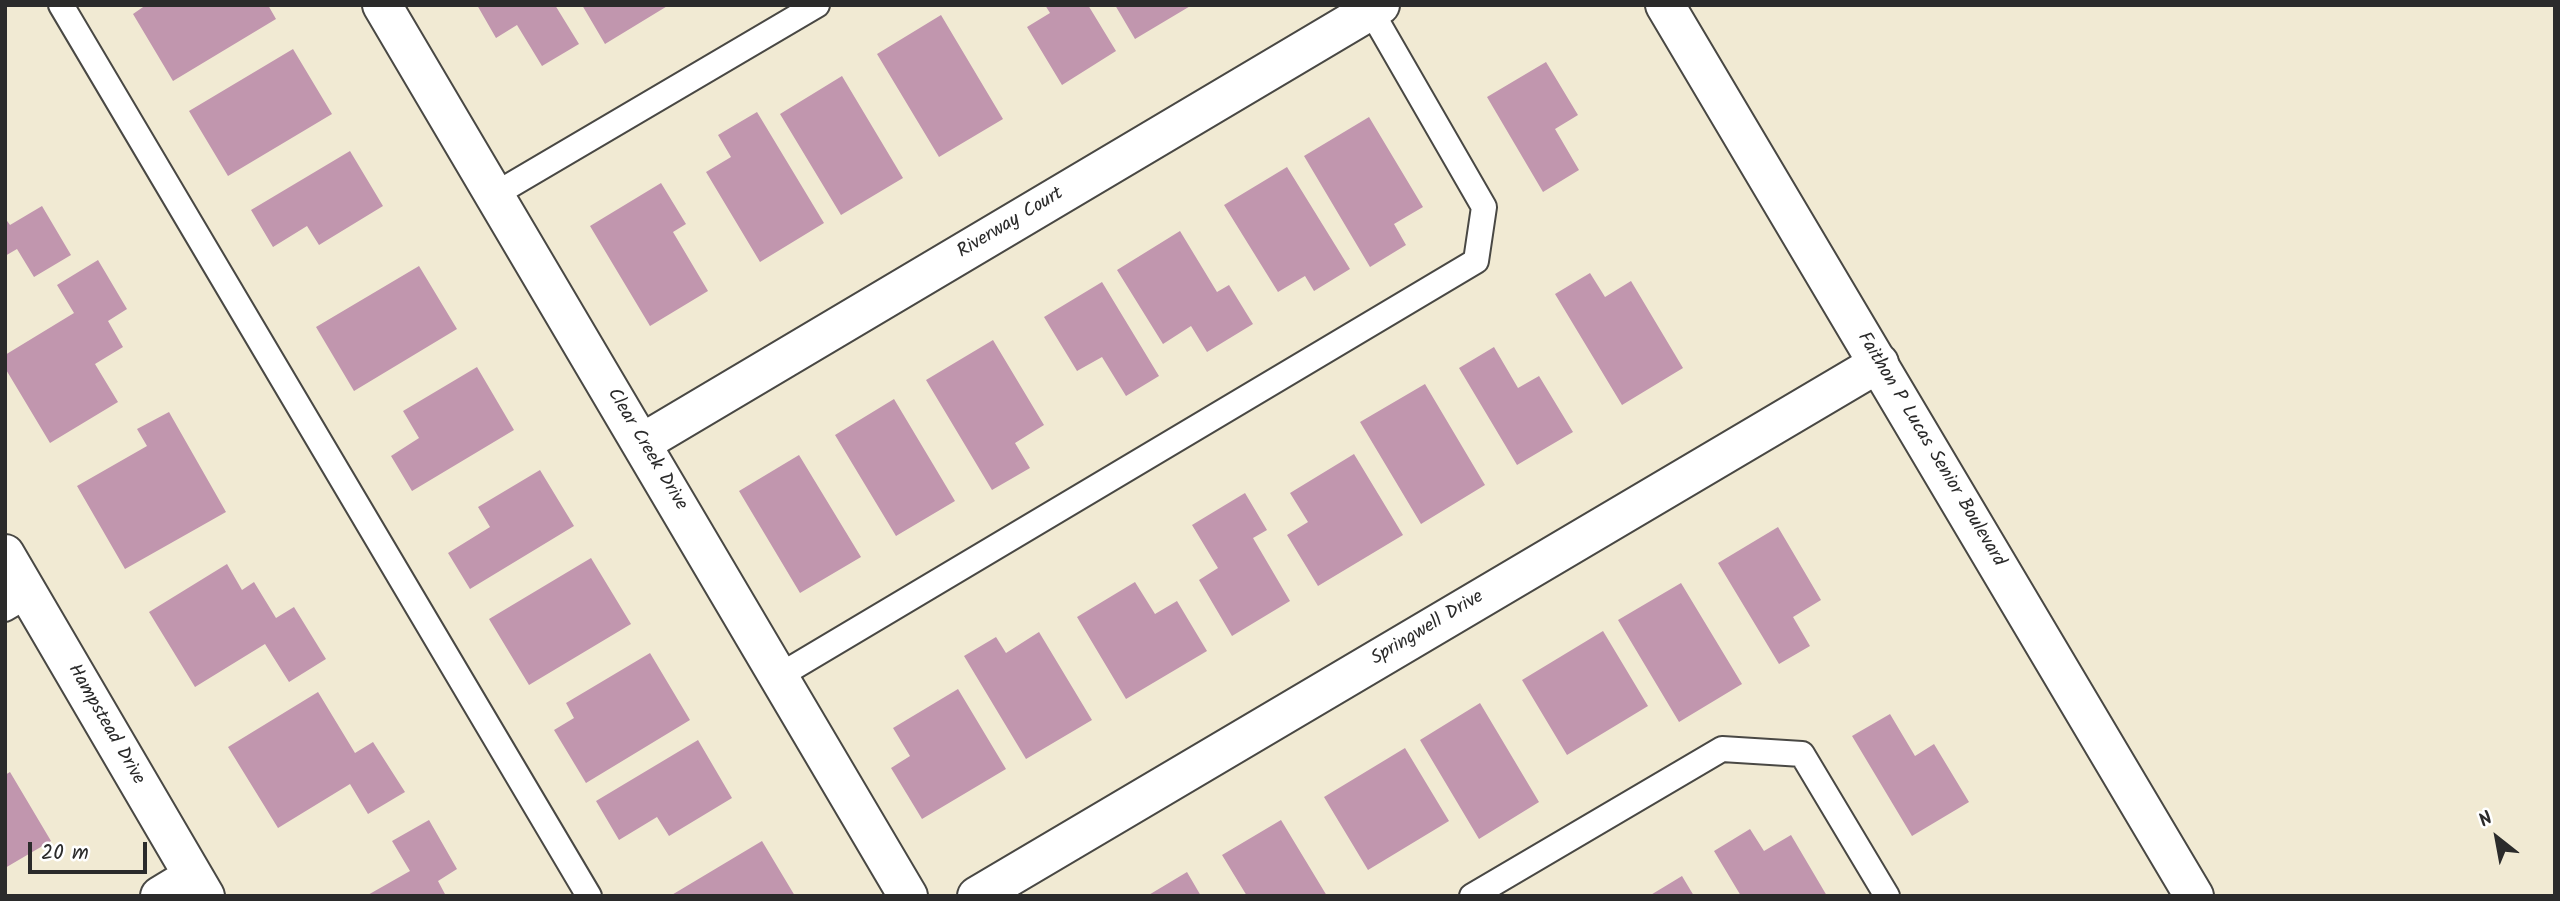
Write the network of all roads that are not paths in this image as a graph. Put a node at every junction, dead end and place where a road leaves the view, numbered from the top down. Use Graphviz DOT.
graph roads {
  1 [pos="61,5"];
  2 [pos="382,5"];
  3 [pos="817,5"];
  4 [pos="1665,5"];
  5 [pos="1375,8"];
  6 [pos="494,195"];
  7 [pos="1879,363"];
  8 [pos="642,443"];
  9 [pos="5,554"];
  10 [pos="17,602"];
  11 [pos="779,676"];
  12 [pos="199,886"];
  13 [pos="160,896"];
  14 [pos="589,896"];
  15 [pos="908,896"];
  16 [pos="976,896"];
  17 [pos="1472,896"];
  18 [pos="1887,896"];
  19 [pos="2194,896"];
  1 -- 14 [label="lane"];
  2 -- 6 [label="street, Clear Creek Drive"];
  3 -- 6 [label="lane"];
  4 -- 7 [label="street, Faithon P Lucas Senior Boulevard"];
  5 -- 8 [label="street, Riverway Court"];
  5 -- 11 [label="lane"];
  6 -- 8 [label="street, Clear Creek Drive"];
  7 -- 16 [label="street, Springwell Drive"];
  7 -- 19 [label="street, Faithon P Lucas Senior Boulevard"];
  8 -- 11 [label="street, Clear Creek Drive"];
  9 -- 10 [label="street, Hampstead Drive"];
  10 -- 12 [label="street, Hampstead Drive"];
  11 -- 15 [label="street, Clear Creek Drive"];
  12 -- 13 [label="street"];
  17 -- 18 [label="lane"];
}
